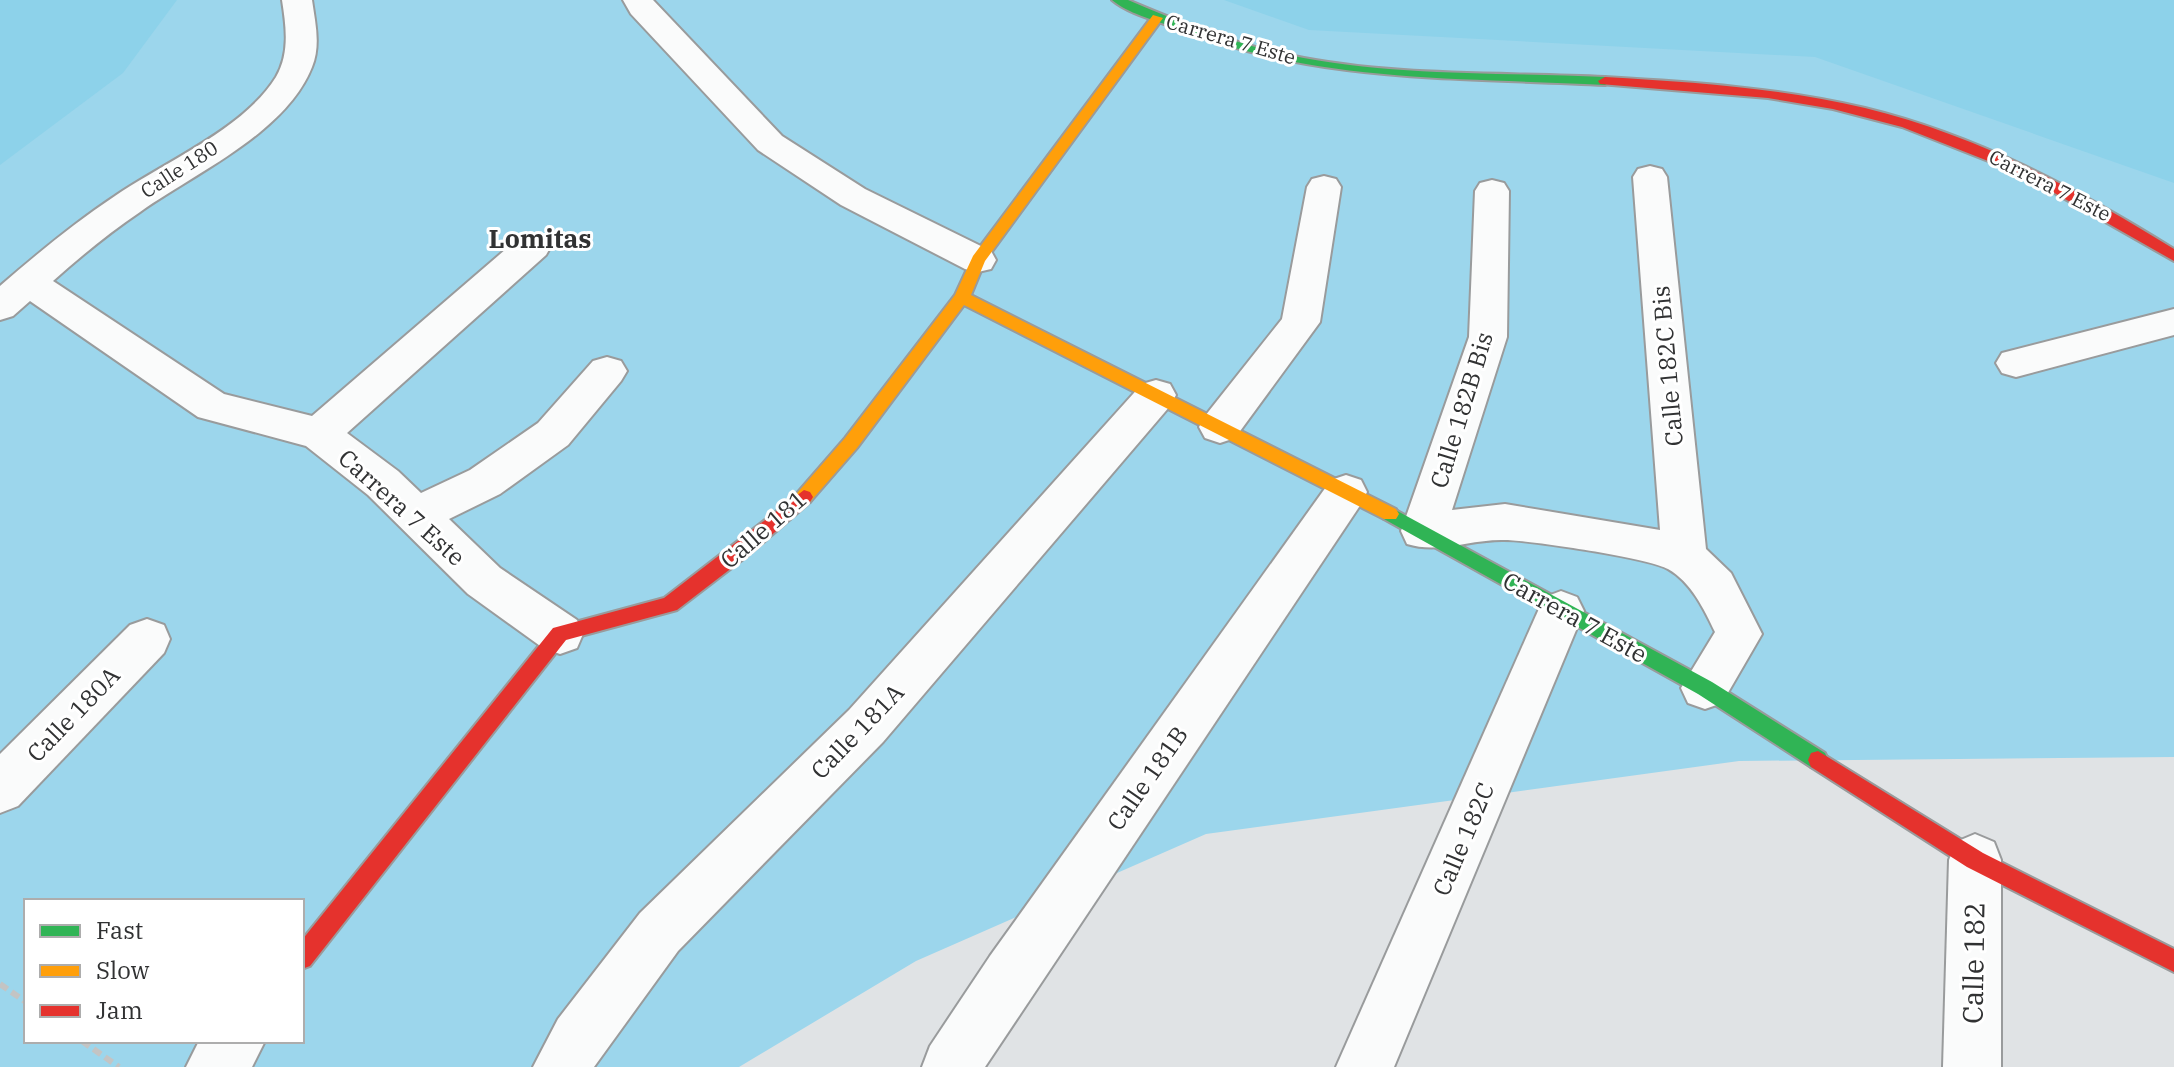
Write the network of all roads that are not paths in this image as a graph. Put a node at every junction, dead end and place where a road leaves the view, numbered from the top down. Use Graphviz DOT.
graph roads {
  1 [pos="297,0"];
  2 [pos="638,0"];
  3 [pos="1118,0"];
  4 [pos="1157,18"];
  5 [pos="1650,177"];
  6 [pos="1324,187"];
  7 [pos="1492,191"];
  8 [pos="533,246"];
  9 [pos="2174,256"];
  10 [pos="978,260"];
  11 [pos="14,295"];
  12 [pos="962,297"];
  13 [pos="2174,322"];
  14 [pos="2016,363"];
  15 [pos="607,371"];
  16 [pos="1156,395"];
  17 [pos="1220,427"];
  18 [pos="319,434"];
  19 [pos="1346,492"];
  20 [pos="417,515"];
  21 [pos="1423,531"];
  22 [pos="1684,556"];
  23 [pos="1561,611"];
  24 [pos="560,634"];
  25 [pos="147,639"];
  26 [pos="1705,688"];
  27 [pos="0,789"];
  28 [pos="1975,860"];
  29 [pos="304,955"];
  30 [pos="2174,961"];
  31 [pos="234,1043"];
  32 [pos="215,1067"];
  33 [pos="562,1067"];
  34 [pos="951,1067"];
  35 [pos="1365,1067"];
  36 [pos="1972,1067"];
  1 -- 11 [label="street, Calle 180"];
  2 -- 10 [label="street"];
  3 -- 4 [label="street, Carrera 7 Este"];
  4 -- 9 [label="street, Carrera 7 Este"];
  4 -- 10 [label="street, Calle 181"];
  5 -- 22 [label="street, Calle 182C Bis"];
  6 -- 17 [label="street"];
  7 -- 21 [label="street, Calle 182B Bis"];
  8 -- 18 [label="street"];
  10 -- 12 [label="street, Calle 181"];
  11 -- 18 [label="street, Carrera 7 Este"];
  12 -- 16 [label="street, Carrera 7 Este"];
  12 -- 24 [label="street, Calle 181"];
  13 -- 14 [label="street"];
  15 -- 20 [label="street"];
  16 -- 17 [label="street, Carrera 7 Este"];
  16 -- 33 [label="street, Calle 181A"];
  17 -- 19 [label="street, Carrera 7 Este"];
  18 -- 20 [label="street, Carrera 7 Este"];
  19 -- 21 [label="street, Carrera 7 Este"];
  19 -- 34 [label="street, Calle 181B"];
  20 -- 24 [label="street, Carrera 7 Este"];
  21 -- 22 [label="street"];
  21 -- 23 [label="street, Carrera 7 Este"];
  22 -- 26 [label="street"];
  23 -- 26 [label="street, Carrera 7 Este"];
  23 -- 35 [label="street, Calle 182C"];
  24 -- 29 [label="street"];
  25 -- 27 [label="street, Calle 180A"];
  26 -- 28 [label="street, Carrera 7 Este"];
  28 -- 30 [label="street, Carrera 7 Este"];
  28 -- 36 [label="street, Calle 182"];
  31 -- 32 [label="street"];
}
